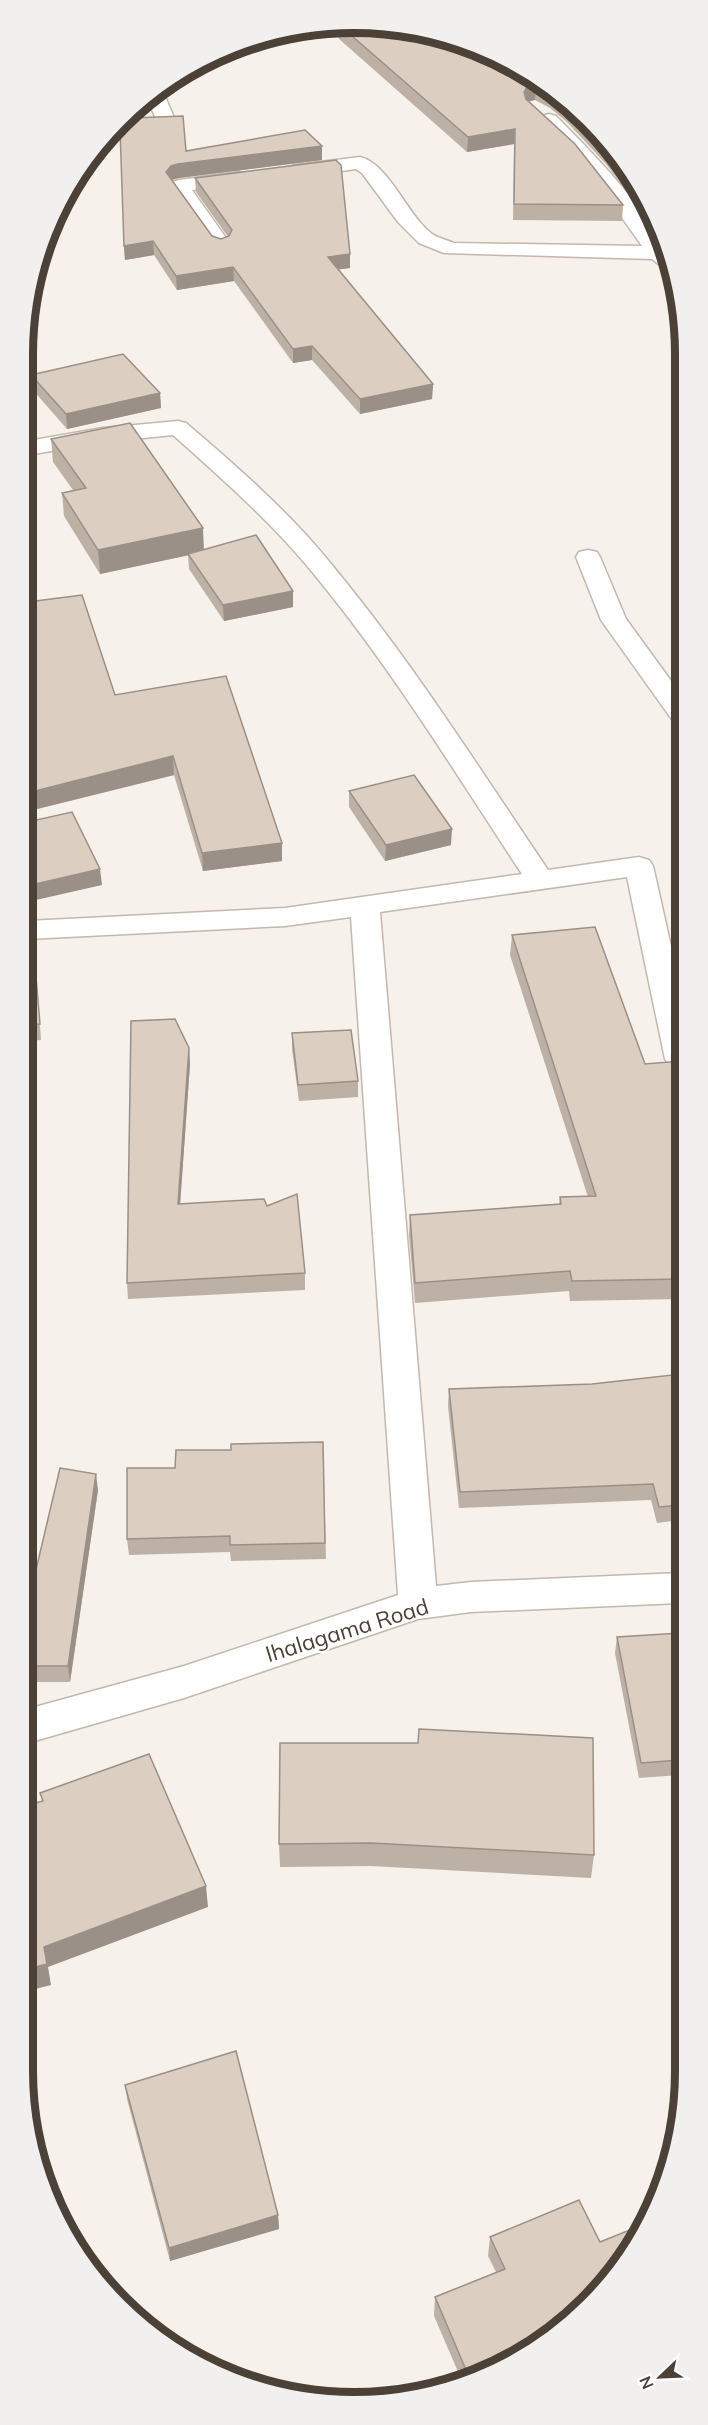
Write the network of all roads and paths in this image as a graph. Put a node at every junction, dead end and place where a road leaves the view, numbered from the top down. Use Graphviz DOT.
graph roads {
  1 [pos="157,100"];
  2 [pos="534,108"];
  3 [pos="165,120"];
  4 [pos="280,173"];
  5 [pos="258,176"];
  6 [pos="651,232"];
  7 [pos="221,245"];
  8 [pos="660,257"];
  9 [pos="33,447"];
  10 [pos="588,557"];
  11 [pos="675,705"];
  12 [pos="541,881"];
  13 [pos="365,905"];
  14 [pos="33,930"];
  15 [pos="675,1031"];
  16 [pos="675,1588"];
  17 [pos="418,1604"];
  18 [pos="33,1724"];
  1 -- 3 [label="street"];
  2 -- 6 [label="street"];
  4 -- 8 [label="street"];
  5 -- 7 [label="street"];
  9 -- 12 [label="street"];
  10 -- 11 [label="street"];
  12 -- 13 [label="street"];
  12 -- 15 [label="street"];
  13 -- 14 [label="street"];
  13 -- 17 [label="street"];
  16 -- 17 [label="street, Ihalagama Road"];
  17 -- 18 [label="street, Ihalagama Road"];
}
